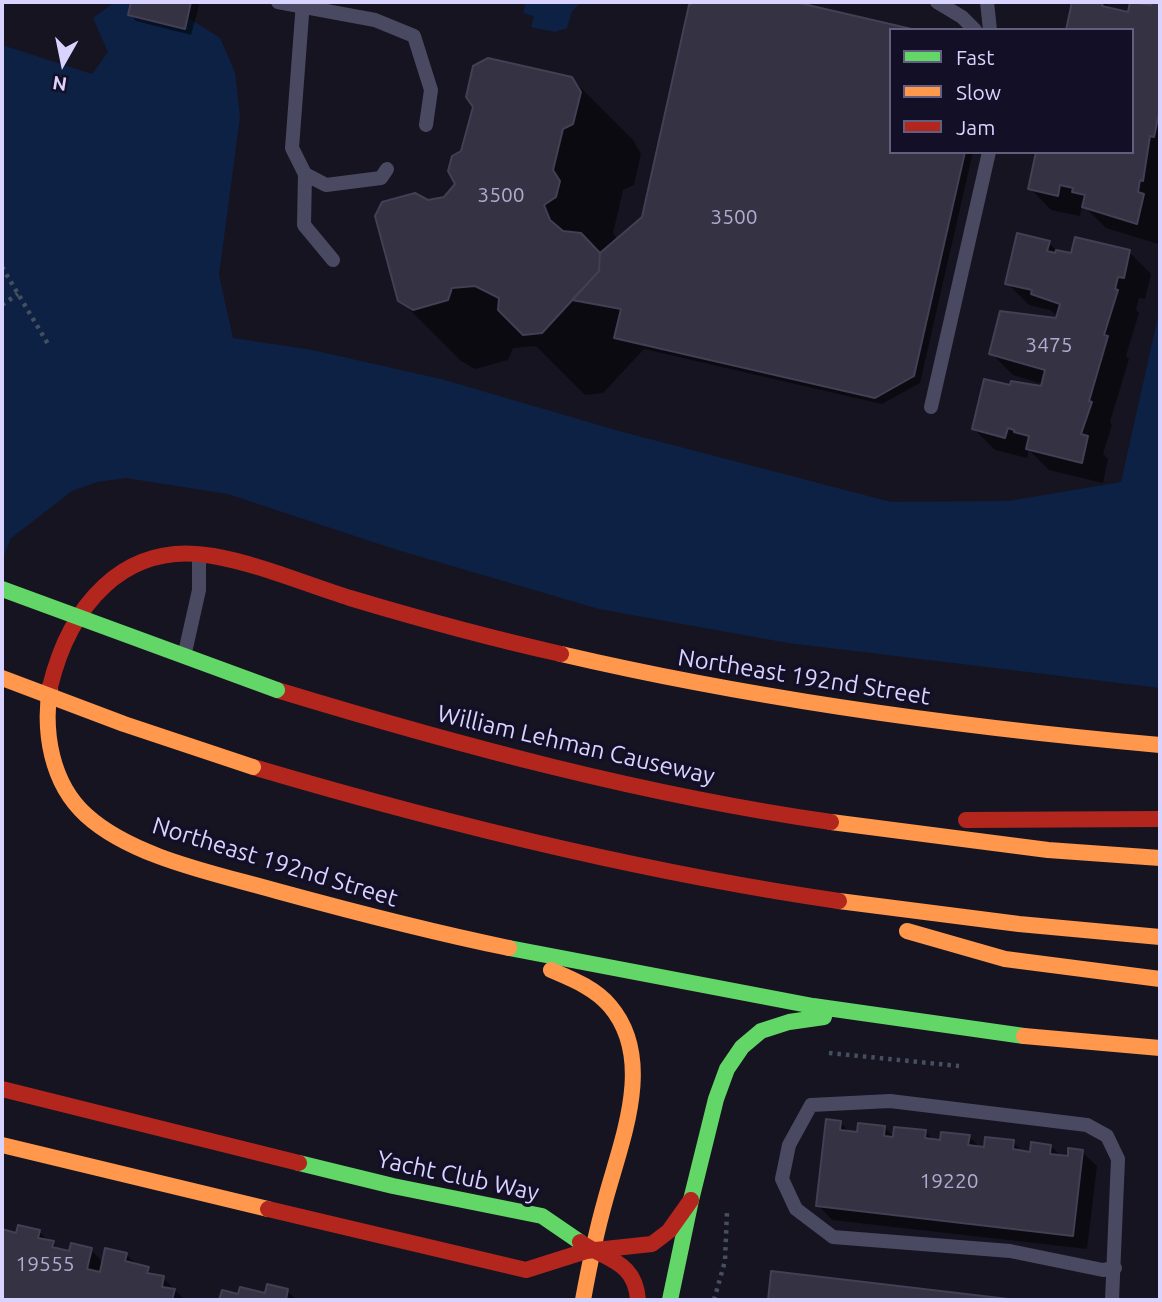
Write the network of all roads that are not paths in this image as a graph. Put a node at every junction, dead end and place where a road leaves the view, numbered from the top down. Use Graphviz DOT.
graph roads {
  1 [pos="278,2"];
  2 [pos="937,2"];
  3 [pos="987,2"];
  4 [pos="303,3"];
  5 [pos="973,28"];
  6 [pos="990,28"];
  7 [pos="426,125"];
  8 [pos="989,154"];
  9 [pos="387,169"];
  10 [pos="305,174"];
  11 [pos="333,260"];
  12 [pos="931,407"];
  13 [pos="199,554"];
  14 [pos="2,589"];
  15 [pos="186,648"];
  16 [pos="2,678"];
  17 [pos="1160,745"];
  18 [pos="1160,819"];
  19 [pos="831,822"];
  20 [pos="1160,858"];
  21 [pos="756,889"];
  22 [pos="1160,937"];
  23 [pos="501,949"];
  24 [pos="1160,979"];
  25 [pos="879,1019"];
  26 [pos="1160,1048"];
  27 [pos="2,1089"];
  28 [pos="2,1145"];
  29 [pos="691,1200"];
  30 [pos="592,1250"];
  31 [pos="1115,1268"];
  32 [pos="583,1300"];
  33 [pos="638,1300"];
  34 [pos="670,1300"];
  35 [pos="1112,1300"];
  1 -- 4 [label="lane"];
  2 -- 5 [label="lane"];
  3 -- 6 [label="lane"];
  4 -- 7 [label="lane"];
  4 -- 10 [label="lane"];
  8 -- 12 [label="lane"];
  9 -- 10 [label="lane"];
  10 -- 11 [label="lane"];
  13 -- 15 [label="lane"];
  13 -- 17 [label="main road, Northeast 192nd Street"];
  13 -- 23 [label="main road, Northeast 192nd Street"];
  14 -- 19 [label="main road, William Lehman Causeway, bridge"];
  16 -- 21 [label="main road, bridge"];
  18 -- 19 [label="main road"];
  19 -- 20 [label="main road, William Lehman Causeway"];
  21 -- 22 [label="main road"];
  21 -- 24 [label="main road"];
  23 -- 25 [label="main road, Northeast 192nd Street"];
  23 -- 30 [label="main road"];
  25 -- 26 [label="main road, Northeast 192nd Street"];
  25 -- 29 [label="main road"];
  27 -- 30 [label="main road, Yacht Club Way"];
  28 -- 30 [label="main road"];
  29 -- 30 [label="main road"];
  29 -- 34 [label="main road"];
  30 -- 32 [label="main road"];
  30 -- 33 [label="main road, Yacht Club Way"];
  31 -- 31 [label="lane"];
  31 -- 35 [label="lane"];
}
